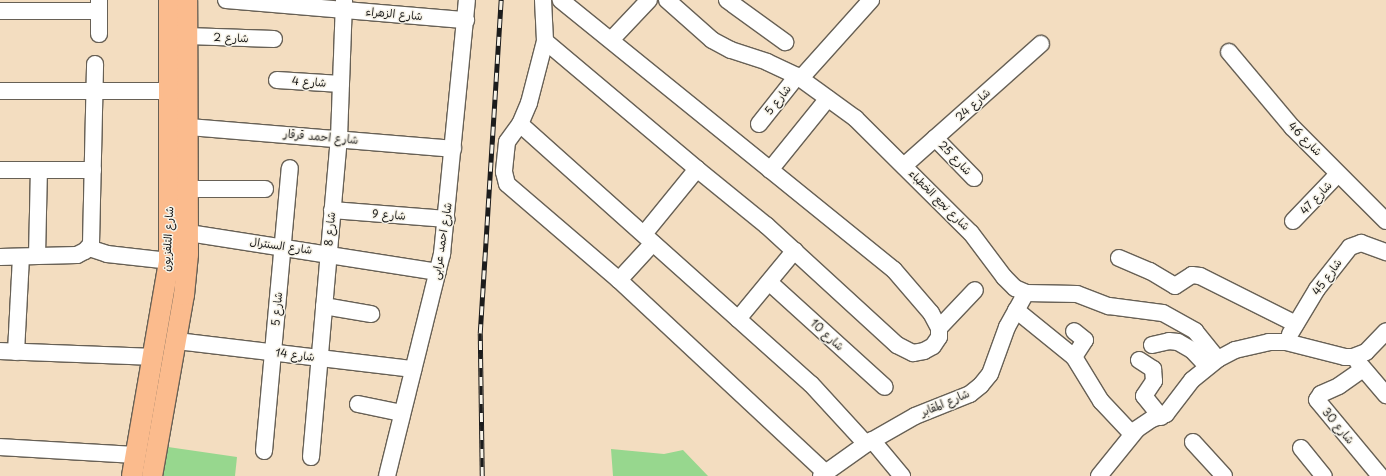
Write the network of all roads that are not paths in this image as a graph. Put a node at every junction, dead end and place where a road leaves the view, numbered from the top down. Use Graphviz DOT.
graph roads {
  1 [pos="168,0"];
  2 [pos="187,0"];
  3 [pos="226,0"];
  4 [pos="467,0"];
  5 [pos="543,0"];
  6 [pos="561,0"];
  7 [pos="649,0"];
  8 [pos="667,0"];
  9 [pos="727,0"];
  10 [pos="871,0"];
  11 [pos="344,4"];
  12 [pos="99,5"];
  13 [pos="0,10"];
  14 [pos="466,20"];
  15 [pos="99,34"];
  16 [pos="187,36"];
  17 [pos="274,39"];
  18 [pos="611,40"];
  19 [pos="545,41"];
  20 [pos="785,42"];
  21 [pos="1041,44"];
  22 [pos="1230,52"];
  23 [pos="95,64"];
  24 [pos="799,77"];
  25 [pos="277,80"];
  26 [pos="341,84"];
  27 [pos="0,91"];
  28 [pos="94,91"];
  29 [pos="170,91"];
  30 [pos="828,98"];
  31 [pos="520,124"];
  32 [pos="759,124"];
  33 [pos="188,126"];
  34 [pos="339,138"];
  35 [pos="935,138"];
  36 [pos="453,149"];
  37 [pos="904,165"];
  38 [pos="290,168"];
  39 [pos="0,170"];
  40 [pos="39,170"];
  41 [pos="93,170"];
  42 [pos="697,170"];
  43 [pos="770,170"];
  44 [pos="1338,174"];
  45 [pos="974,178"];
  46 [pos="189,189"];
  47 [pos="265,189"];
  48 [pos="332,210"];
  49 [pos="446,219"];
  50 [pos="1386,221"];
  51 [pos="1293,222"];
  52 [pos="180,232"];
  53 [pos="649,239"];
  54 [pos="283,247"];
  55 [pos="89,248"];
  56 [pos="795,250"];
  57 [pos="1386,252"];
  58 [pos="328,253"];
  59 [pos="29,256"];
  60 [pos="0,257"];
  61 [pos="1119,258"];
  62 [pos="169,261"];
  63 [pos="438,272"];
  64 [pos="619,280"];
  65 [pos="769,282"];
  66 [pos="975,290"];
  67 [pos="165,292"];
  68 [pos="1026,293"];
  69 [pos="184,295"];
  70 [pos="324,306"];
  71 [pos="1016,310"];
  72 [pos="371,314"];
  73 [pos="738,319"];
  74 [pos="1296,324"];
  75 [pos="939,328"];
  76 [pos="1074,331"];
  77 [pos="1386,332"];
  78 [pos="177,341"];
  79 [pos="1286,342"];
  80 [pos="1152,345"];
  81 [pos="8,351"];
  82 [pos="273,352"];
  83 [pos="154,357"];
  84 [pos="320,357"];
  85 [pos="1074,357"];
  86 [pos="1139,360"];
  87 [pos="1213,362"];
  88 [pos="1358,363"];
  89 [pos="413,369"];
  90 [pos="886,387"];
  91 [pos="1386,395"];
  92 [pos="358,404"];
  93 [pos="402,413"];
  94 [pos="1161,417"];
  95 [pos="1132,434"];
  96 [pos="869,442"];
  97 [pos="1193,442"];
  98 [pos="0,447"];
  99 [pos="1301,448"];
  100 [pos="264,451"];
  101 [pos="136,455"];
  102 [pos="311,457"];
  103 [pos="823,474"];
  104 [pos="132,476"];
  105 [pos="152,476"];
  106 [pos="387,476"];
  107 [pos="902,476"];
  108 [pos="1099,476"];
  109 [pos="1224,476"];
  110 [pos="1324,476"];
  111 [pos="1380,476"];
  1 -- 29 [label="main road, شارع التلفزيون"];
  2 -- 16 [label="main road, شارع التلفزيون"];
  3 -- 11 [label="street, شارع الزهراء"];
  4 -- 14 [label="street, شارع احمد عرابى"];
  5 -- 19 [label="street"];
  6 -- 18 [label="street"];
  7 -- 18 [label="street"];
  8 -- 24 [label="street, شارع نجع الخطباء"];
  9 -- 20 [label="street"];
  10 -- 24 [label="street, شارع 5"];
  11 -- 14 [label="street, شارع الزهراء"];
  11 -- 26 [label="street, شارع 8"];
  12 -- 13 [label="street"];
  12 -- 15 [label="street"];
  14 -- 36 [label="street, شارع احمد عرابى"];
  16 -- 17 [label="street, شارع 2"];
  16 -- 33 [label="main road, شارع التلفزيون"];
  18 -- 43 [label="street"];
  19 -- 31 [label="street"];
  19 -- 42 [label="street"];
  21 -- 35 [label="street, شارع 24"];
  22 -- 44 [label="street, شارع 46"];
  23 -- 28 [label="street"];
  24 -- 30 [label="street, شارع نجع الخطباء"];
  24 -- 32 [label="street, شارع 5"];
  25 -- 26 [label="street, شارع 4"];
  26 -- 34 [label="street, شارع 8"];
  27 -- 28 [label="street"];
  28 -- 29 [label="street"];
  28 -- 41 [label="street"];
  29 -- 52 [label="main road, شارع التلفزيون"];
  30 -- 37 [label="street, شارع نجع الخطباء"];
  30 -- 43 [label="street"];
  31 -- 53 [label="street"];
  31 -- 64 [label="street"];
  33 -- 34 [label="street, شارع احمد قرقار"];
  33 -- 46 [label="main road, شارع التلفزيون"];
  34 -- 36 [label="street, شارع احمد قرقار"];
  34 -- 48 [label="street, شارع 8"];
  35 -- 37 [label="street, شارع 24"];
  35 -- 45 [label="street, شارع 25"];
  36 -- 49 [label="street, شارع احمد عرابى"];
  37 -- 68 [label="street, شارع نجع الخطباء"];
  38 -- 54 [label="street, شارع 5"];
  39 -- 40 [label="street"];
  40 -- 41 [label="street"];
  40 -- 59 [label="street"];
  41 -- 55 [label="street"];
  42 -- 53 [label="street"];
  42 -- 56 [label="street"];
  43 -- 75 [label="street"];
  44 -- 50 [label="street, شارع 46"];
  44 -- 51 [label="street, شارع 47"];
  46 -- 47 [label="street"];
  46 -- 52 [label="main road, شارع التلفزيون"];
  48 -- 49 [label="street, شارع 9"];
  48 -- 58 [label="street, شارع 8"];
  49 -- 63 [label="street, شارع احمد عرابى"];
  52 -- 54 [label="street, شارع السنترال"];
  52 -- 62 [label="main road, شارع التلفزيون"];
  52 -- 69 [label="main road, شارع التلفزيون"];
  53 -- 64 [label="street"];
  53 -- 73 [label="street"];
  54 -- 58 [label="street, شارع السنترال"];
  54 -- 82 [label="street, شارع 5"];
  55 -- 59 [label="street"];
  55 -- 62 [label="street"];
  56 -- 65 [label="street"];
  56 -- 75 [label="street"];
  57 -- 74 [label="street, شارع 45"];
  58 -- 63 [label="street, شارع السنترال"];
  58 -- 70 [label="street, شارع 8"];
  59 -- 60 [label="street"];
  59 -- 81 [label="street"];
  61 -- 74 [label="street"];
  62 -- 67 [label="main road, شارع التلفزيون"];
  63 -- 89 [label="street, شارع احمد عرابى"];
  64 -- 103 [label="street"];
  65 -- 73 [label="street"];
  65 -- 90 [label="street, شارع 10"];
  66 -- 75 [label="street"];
  67 -- 69 [label="main road"];
  67 -- 83 [label="main road, شارع التلفزيون"];
  68 -- 71 [label="street, شارع المقابر"];
  68 -- 87 [label="street"];
  69 -- 78 [label="main road, شارع التلفزيون"];
  70 -- 72 [label="street"];
  70 -- 84 [label="street, شارع 8"];
  71 -- 85 [label="street"];
  71 -- 96 [label="street, شارع المقابر"];
  73 -- 96 [label="street"];
  74 -- 79 [label="street, شارع 45"];
  76 -- 85 [label="street"];
  77 -- 88 [label="street"];
  78 -- 82 [label="street, شارع 14"];
  78 -- 105 [label="main road, شارع التلفزيون"];
  79 -- 87 [label="street"];
  79 -- 88 [label="street"];
  80 -- 87 [label="street"];
  81 -- 83 [label="street"];
  82 -- 84 [label="street, شارع 14"];
  82 -- 100 [label="street, شارع 5"];
  83 -- 101 [label="main road, شارع التلفزيون"];
  84 -- 89 [label="street, شارع 14"];
  84 -- 102 [label="street, شارع 8"];
  85 -- 95 [label="street"];
  86 -- 94 [label="street"];
  87 -- 94 [label="street"];
  88 -- 91 [label="street"];
  88 -- 111 [label="street, شارع 30"];
  89 -- 93 [label="street, شارع احمد عرابى"];
  92 -- 93 [label="street"];
  93 -- 106 [label="street, شارع احمد عرابى"];
  94 -- 95 [label="street"];
  95 -- 108 [label="street"];
  96 -- 103 [label="street, شارع المقابر"];
  96 -- 107 [label="street"];
  97 -- 109 [label="street"];
  98 -- 101 [label="street"];
  99 -- 110 [label="street"];
  101 -- 104 [label="main road, شارع التلفزيون"];
}
